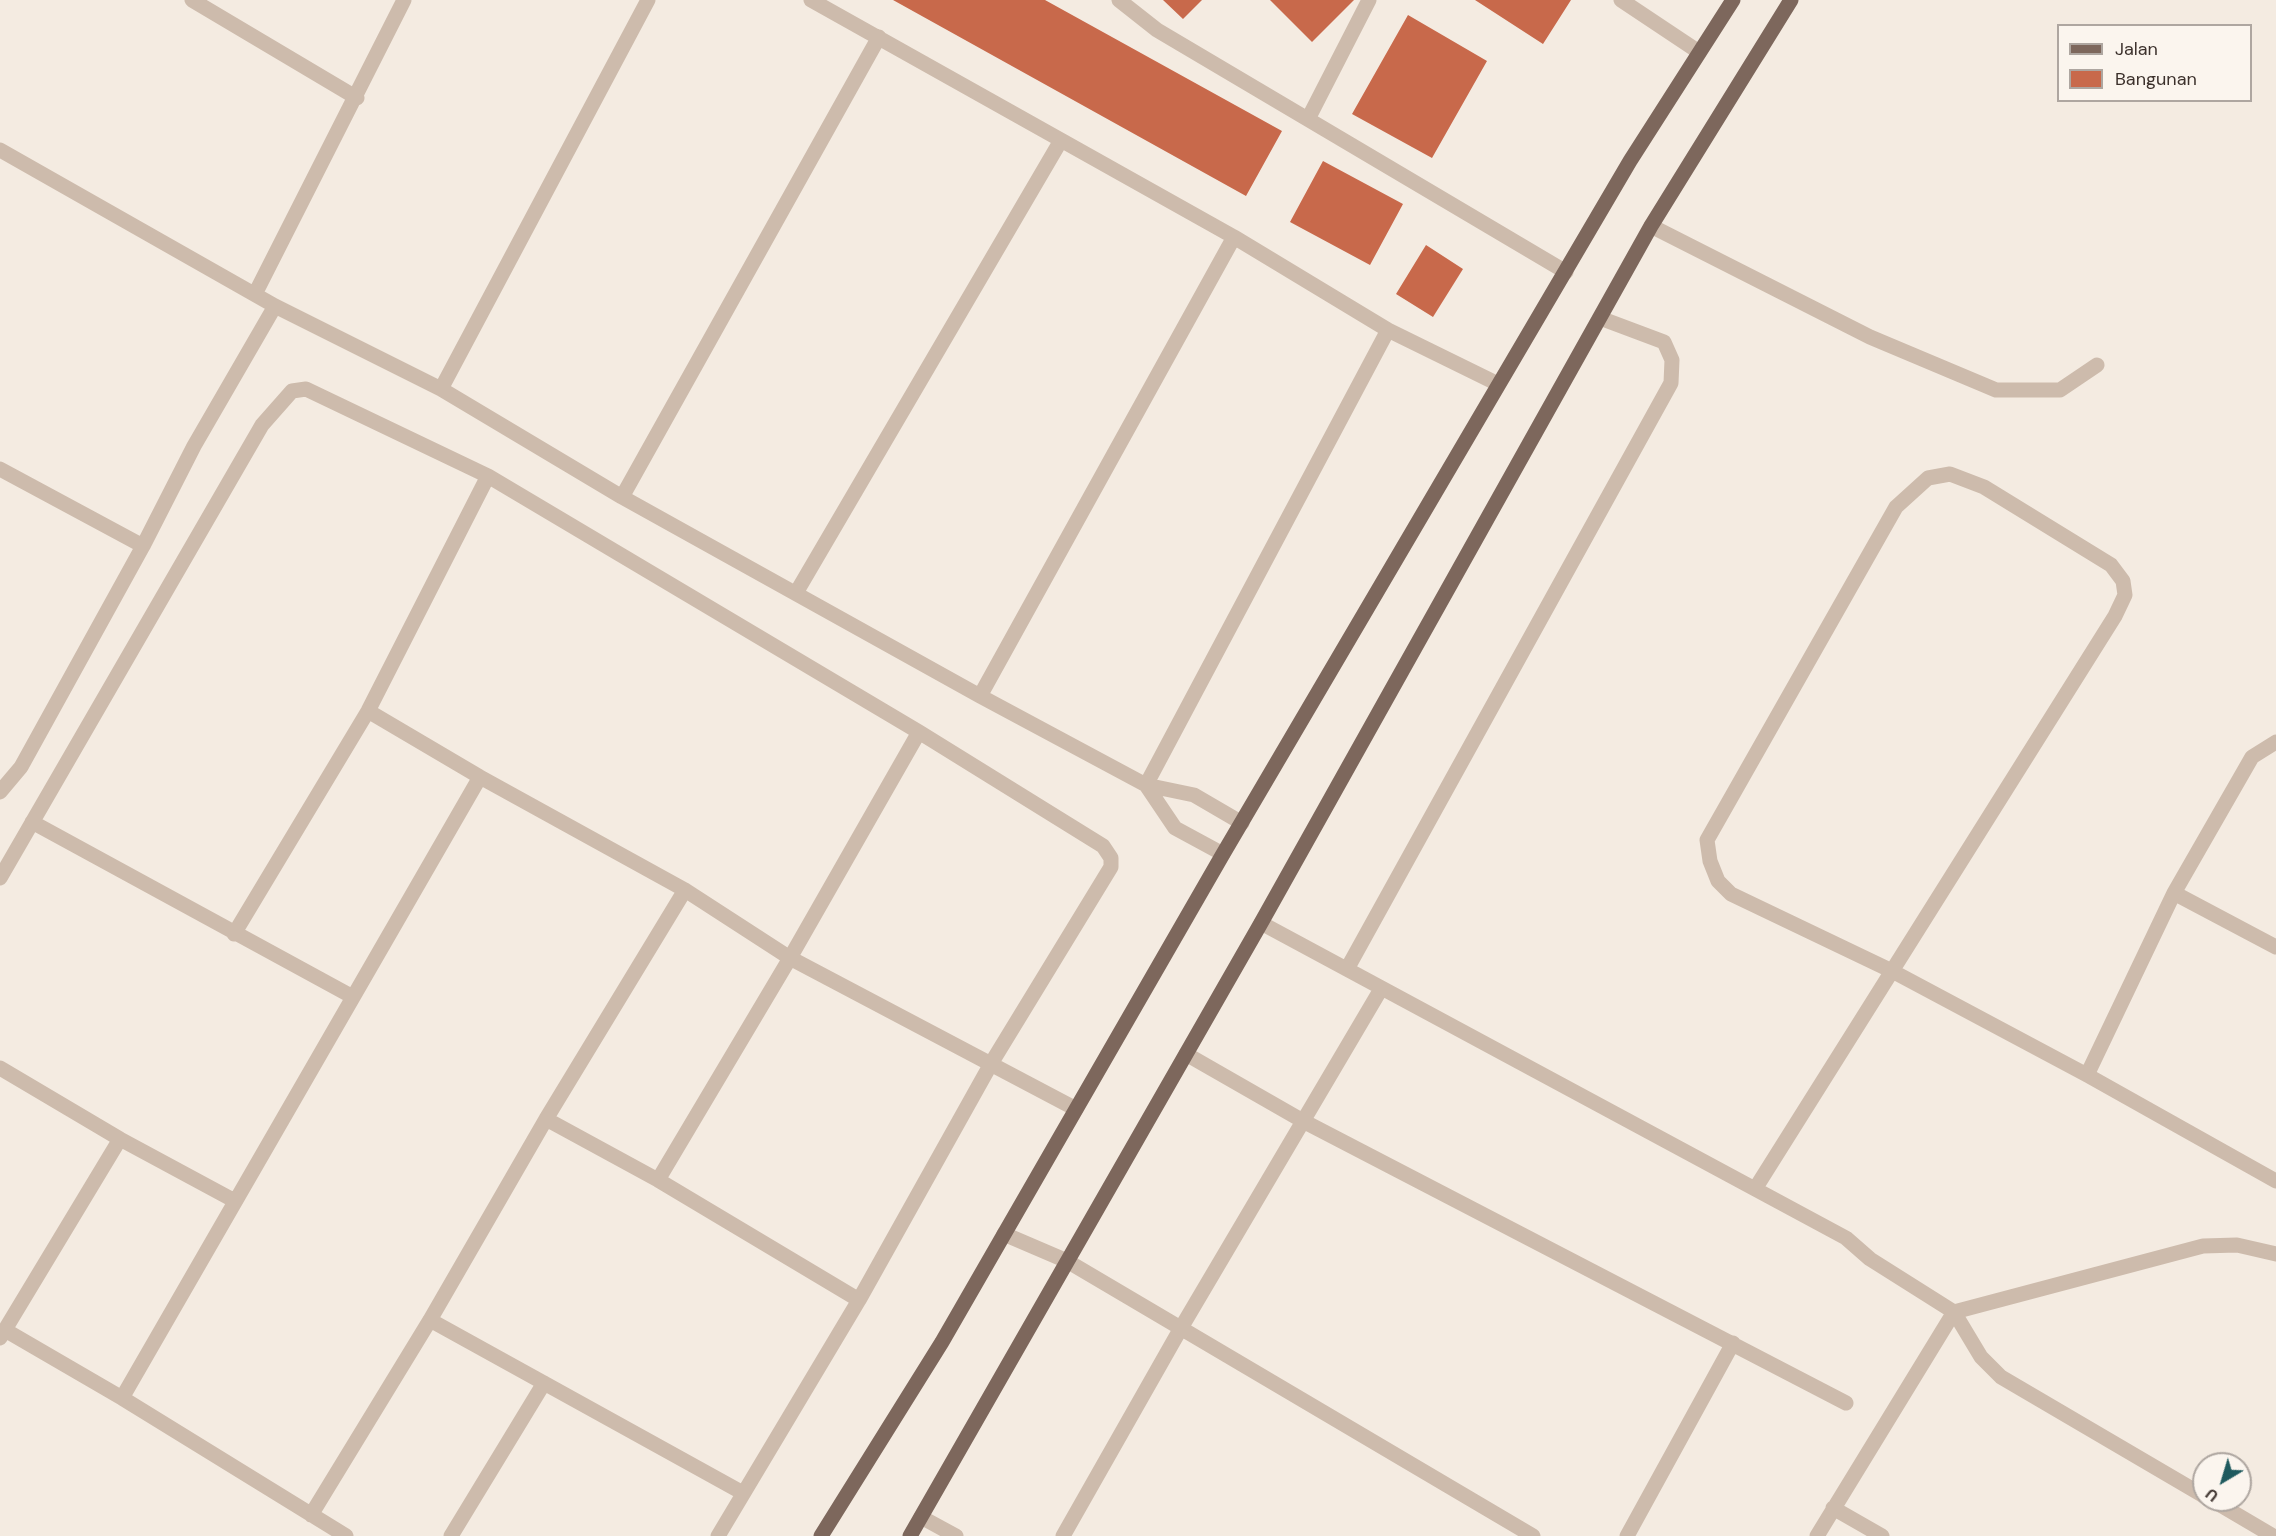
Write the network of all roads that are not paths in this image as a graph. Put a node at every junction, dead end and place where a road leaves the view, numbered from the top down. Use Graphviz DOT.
graph roads {
  1 [pos="192,0"];
  2 [pos="404,0"];
  3 [pos="648,0"];
  4 [pos="811,0"];
  5 [pos="1119,0"];
  6 [pos="1369,0"];
  7 [pos="1621,0"];
  8 [pos="1733,0"];
  9 [pos="1791,0"];
  10 [pos="879,37"];
  11 [pos="1699,52"];
  12 [pos="357,98"];
  13 [pos="1308,119"];
  14 [pos="1060,142"];
  15 [pos="0,150"];
  16 [pos="1652,226"];
  17 [pos="1234,237"];
  18 [pos="1566,272"];
  19 [pos="255,294"];
  20 [pos="275,306"];
  21 [pos="1600,318"];
  22 [pos="1388,330"];
  23 [pos="2097,366"];
  24 [pos="1498,384"];
  25 [pos="441,389"];
  26 [pos="0,469"];
  27 [pos="488,476"];
  28 [pos="622,497"];
  29 [pos="143,546"];
  30 [pos="796,593"];
  31 [pos="980,696"];
  32 [pos="368,711"];
  33 [pos="919,732"];
  34 [pos="2276,742"];
  35 [pos="480,777"];
  36 [pos="1146,785"];
  37 [pos="0,792"];
  38 [pos="32,822"];
  39 [pos="1242,823"];
  40 [pos="1223,854"];
  41 [pos="0,878"];
  42 [pos="685,890"];
  43 [pos="2174,893"];
  44 [pos="1261,923"];
  45 [pos="234,934"];
  46 [pos="2276,947"];
  47 [pos="790,958"];
  48 [pos="1347,969"];
  49 [pos="1892,971"];
  50 [pos="1381,989"];
  51 [pos="353,997"];
  52 [pos="1186,1054"];
  53 [pos="992,1062"];
  54 [pos="0,1068"];
  55 [pos="2087,1075"];
  56 [pos="1076,1109"];
  57 [pos="546,1119"];
  58 [pos="1303,1121"];
  59 [pos="120,1138"];
  60 [pos="658,1180"];
  61 [pos="2276,1181"];
  62 [pos="1755,1189"];
  63 [pos="235,1202"];
  64 [pos="1004,1234"];
  65 [pos="2276,1254"];
  66 [pos="1067,1261"];
  67 [pos="859,1300"];
  68 [pos="1954,1312"];
  69 [pos="430,1320"];
  70 [pos="1181,1328"];
  71 [pos="2,1334"];
  72 [pos="1733,1343"];
  73 [pos="544,1383"];
  74 [pos="122,1398"];
  75 [pos="1845,1403"];
  76 [pos="2192,1489"];
  77 [pos="743,1493"];
  78 [pos="1833,1508"];
  79 [pos="2232,1512"];
  80 [pos="311,1515"];
  81 [pos="921,1517"];
  82 [pos="346,1536"];
  83 [pos="451,1536"];
  84 [pos="718,1536"];
  85 [pos="821,1536"];
  86 [pos="910,1536"];
  87 [pos="956,1536"];
  88 [pos="1063,1536"];
  89 [pos="1533,1536"];
  90 [pos="1627,1536"];
  91 [pos="1817,1536"];
  92 [pos="1882,1536"];
  93 [pos="2273,1536"];
  1 -- 12 [label="street"];
  2 -- 12 [label="street"];
  3 -- 25 [label="street"];
  4 -- 10 [label="street"];
  5 -- 13 [label="street"];
  6 -- 13 [label="street"];
  7 -- 11 [label="street"];
  8 -- 11 [label="main road"];
  9 -- 16 [label="main road"];
  10 -- 14 [label="street"];
  10 -- 28 [label="street"];
  11 -- 18 [label="main road"];
  12 -- 19 [label="street"];
  13 -- 18 [label="street"];
  14 -- 17 [label="street"];
  14 -- 30 [label="street"];
  15 -- 19 [label="street"];
  16 -- 21 [label="main road"];
  16 -- 23 [label="street"];
  17 -- 22 [label="street"];
  17 -- 31 [label="street"];
  18 -- 24 [label="main road"];
  19 -- 20 [label="street"];
  20 -- 25 [label="street"];
  20 -- 29 [label="street"];
  21 -- 44 [label="main road"];
  21 -- 48 [label="street"];
  22 -- 24 [label="street"];
  22 -- 36 [label="street"];
  24 -- 39 [label="main road"];
  25 -- 28 [label="street"];
  26 -- 29 [label="street"];
  27 -- 32 [label="street"];
  27 -- 33 [label="street"];
  27 -- 38 [label="street"];
  28 -- 30 [label="street"];
  29 -- 37 [label="street"];
  30 -- 31 [label="street"];
  31 -- 36 [label="street"];
  32 -- 35 [label="street"];
  32 -- 45 [label="street"];
  33 -- 47 [label="street"];
  33 -- 53 [label="street"];
  34 -- 43 [label="street"];
  35 -- 42 [label="street"];
  35 -- 51 [label="street"];
  36 -- 39 [label="street"];
  36 -- 40 [label="street"];
  38 -- 41 [label="street"];
  38 -- 45 [label="street"];
  39 -- 40 [label="main road"];
  40 -- 56 [label="main road"];
  42 -- 47 [label="street"];
  42 -- 57 [label="street"];
  43 -- 46 [label="street"];
  43 -- 55 [label="street"];
  44 -- 48 [label="street"];
  44 -- 52 [label="main road"];
  45 -- 51 [label="street"];
  47 -- 53 [label="street"];
  47 -- 60 [label="street"];
  48 -- 50 [label="street"];
  49 -- 49 [label="street"];
  49 -- 55 [label="street"];
  49 -- 62 [label="street"];
  50 -- 58 [label="street"];
  50 -- 62 [label="street"];
  51 -- 63 [label="street"];
  52 -- 58 [label="street"];
  52 -- 66 [label="main road"];
  53 -- 56 [label="street"];
  53 -- 67 [label="street"];
  54 -- 59 [label="street"];
  55 -- 61 [label="street"];
  56 -- 64 [label="main road"];
  57 -- 60 [label="street"];
  57 -- 69 [label="street"];
  58 -- 70 [label="street"];
  58 -- 72 [label="street"];
  59 -- 63 [label="street"];
  59 -- 71 [label="street"];
  60 -- 67 [label="street"];
  62 -- 68 [label="street"];
  63 -- 74 [label="street"];
  64 -- 66 [label="street"];
  64 -- 85 [label="main road"];
  65 -- 68 [label="street"];
  66 -- 70 [label="street"];
  66 -- 81 [label="main road"];
  67 -- 77 [label="street"];
  68 -- 76 [label="street"];
  68 -- 78 [label="street"];
  69 -- 73 [label="street"];
  69 -- 80 [label="street"];
  70 -- 88 [label="street"];
  70 -- 89 [label="street"];
  71 -- 74 [label="street"];
  72 -- 75 [label="street"];
  72 -- 90 [label="street"];
  73 -- 77 [label="street"];
  73 -- 83 [label="street"];
  74 -- 80 [label="street"];
  77 -- 84 [label="street"];
  78 -- 91 [label="street"];
  78 -- 92 [label="street"];
  79 -- 93 [label="street"];
  80 -- 82 [label="street"];
  81 -- 86 [label="main road"];
  81 -- 87 [label="street"];
}
